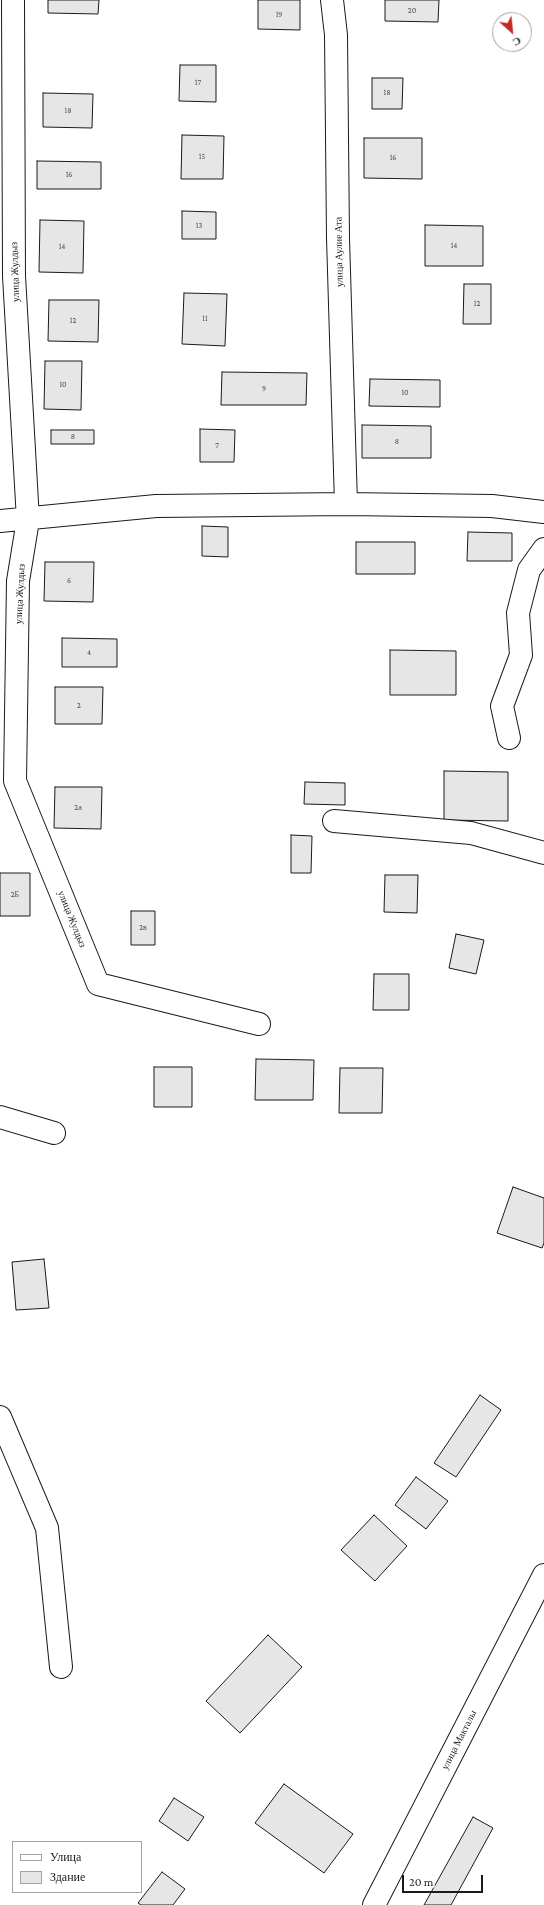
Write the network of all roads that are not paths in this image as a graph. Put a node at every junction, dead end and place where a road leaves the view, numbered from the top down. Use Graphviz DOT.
graph roads {
  1 [pos="13,0"];
  2 [pos="332,0"];
  3 [pos="346,504"];
  4 [pos="544,512"];
  5 [pos="28,520"];
  6 [pos="0,521"];
  7 [pos="544,549"];
  8 [pos="509,738"];
  9 [pos="334,821"];
  10 [pos="544,853"];
  11 [pos="259,1024"];
  12 [pos="0,1117"];
  13 [pos="54,1133"];
  14 [pos="0,1417"];
  15 [pos="544,1575"];
  16 [pos="61,1667"];
  17 [pos="374,1905"];
  1 -- 5 [label="street, улица Жулдыз"];
  2 -- 3 [label="street, улица Аулие Ата"];
  3 -- 4 [label="street"];
  3 -- 5 [label="street"];
  5 -- 6 [label="street"];
  5 -- 11 [label="street, улица Жулдыз"];
  7 -- 8 [label="street"];
  9 -- 10 [label="street"];
  12 -- 13 [label="street"];
  14 -- 16 [label="street"];
  15 -- 17 [label="street, улица Макталы"];
}
